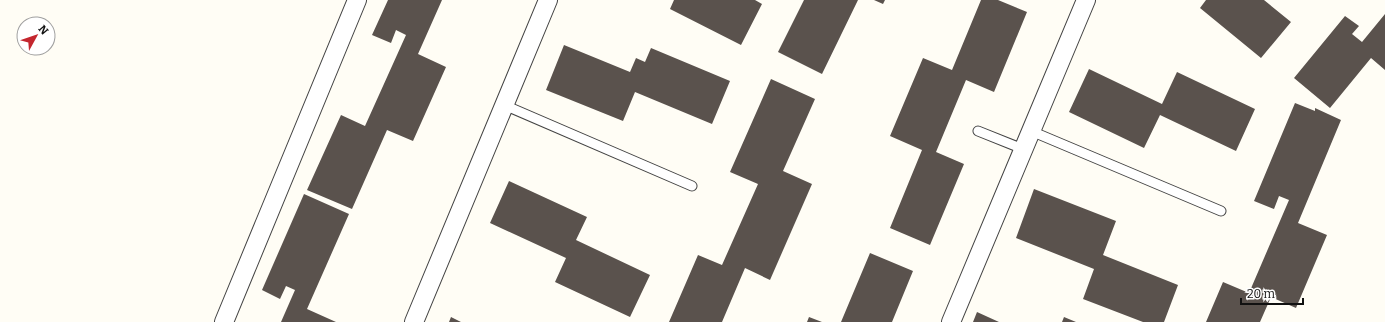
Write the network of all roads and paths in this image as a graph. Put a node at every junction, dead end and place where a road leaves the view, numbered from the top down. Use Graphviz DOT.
graph roads {
  1 [pos="357,0"];
  2 [pos="548,0"];
  3 [pos="1086,0"];
  4 [pos="504,105"];
  5 [pos="978,131"];
  6 [pos="1031,131"];
  7 [pos="1023,149"];
  8 [pos="692,186"];
  9 [pos="1221,211"];
  10 [pos="224,322"];
  11 [pos="414,322"];
  12 [pos="951,322"];
  1 -- 10 [label="street"];
  2 -- 4 [label="street"];
  3 -- 6 [label="street"];
  4 -- 8 [label="lane"];
  4 -- 11 [label="street"];
  5 -- 7 [label="lane"];
  6 -- 7 [label="street"];
  6 -- 9 [label="lane"];
  7 -- 12 [label="street"];
}
